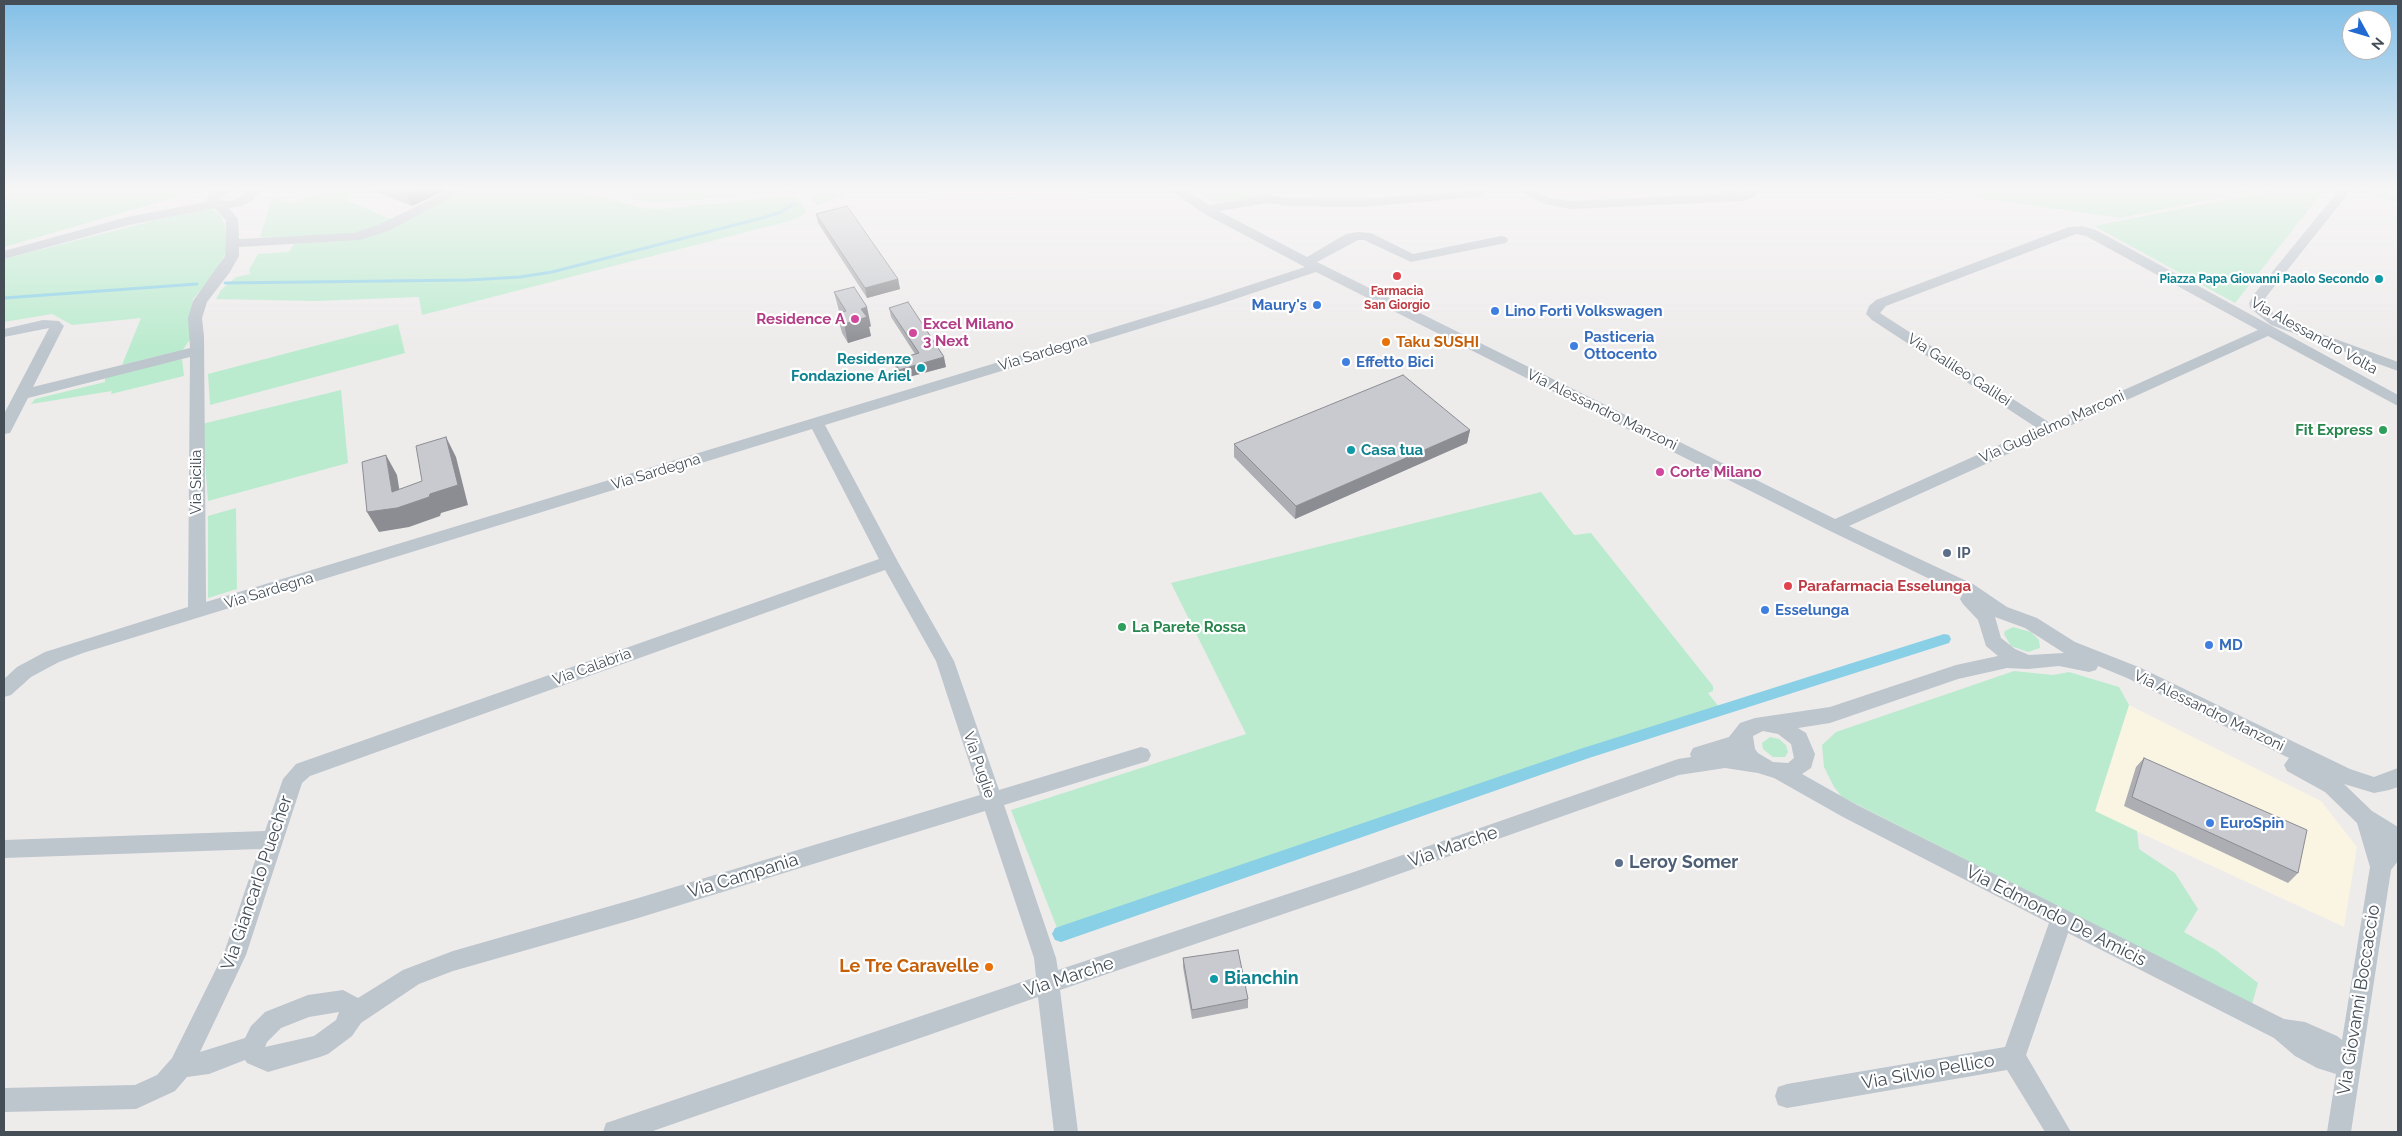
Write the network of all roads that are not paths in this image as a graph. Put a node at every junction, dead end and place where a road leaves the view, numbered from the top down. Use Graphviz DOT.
graph roads {
  1 [pos="49,243"];
  2 [pos="232,243"];
  3 [pos="1270,243"];
  4 [pos="1342,243"];
  5 [pos="1380,243"];
  6 [pos="1486,243"];
  7 [pos="2039,243"];
  8 [pos="2111,243"];
  9 [pos="2302,243"];
  10 [pos="4,255"];
  11 [pos="1311,265"];
  12 [pos="1874,309"];
  13 [pos="2270,330"];
  14 [pos="4,333"];
  15 [pos="196,350"];
  16 [pos="2398,367"];
  17 [pos="20,395"];
  18 [pos="2398,401"];
  19 [pos="816,423"];
  20 [pos="4,429"];
  21 [pos="2049,429"];
  22 [pos="1834,526"];
  23 [pos="889,562"];
  24 [pos="1943,578"];
  25 [pos="197,613"];
  26 [pos="2017,619"];
  27 [pos="2045,632"];
  28 [pos="1991,636"];
  29 [pos="2035,661"];
  30 [pos="1956,672"];
  31 [pos="4,690"];
  32 [pos="1830,715"];
  33 [pos="1773,724"];
  34 [pos="1743,735"];
  35 [pos="1804,750"];
  36 [pos="1141,756"];
  37 [pos="1760,765"];
  38 [pos="1678,767"];
  39 [pos="1780,772"];
  40 [pos="297,774"];
  41 [pos="2398,776"];
  42 [pos="2374,785"];
  43 [pos="2398,791"];
  44 [pos="1832,800"];
  45 [pos="992,801"];
  46 [pos="2365,817"];
  47 [pos="2398,837"];
  48 [pos="271,840"];
  49 [pos="2398,845"];
  50 [pos="4,849"];
  51 [pos="2380,867"];
  52 [pos="2062,919"];
  53 [pos="1049,983"];
  54 [pos="353,1015"];
  55 [pos="253,1046"];
  56 [pos="2013,1057"];
  57 [pos="2350,1064"];
  58 [pos="181,1066"];
  59 [pos="1787,1096"];
  60 [pos="4,1100"];
  61 [pos="615,1132"];
  62 [pos="1066,1132"];
  63 [pos="2059,1132"];
  64 [pos="2339,1132"];
  1 -- 10 [label="street"];
  2 -- 15 [label="street, Via Sicilia"];
  3 -- 11 [label="street, Via Alessandro Manzoni"];
  4 -- 11 [label="street, Via Sardegna"];
  5 -- 6 [label="street, Via Sardegna"];
  7 -- 12 [label="street, Via Alessandro Volta"];
  8 -- 13 [label="street, Via Alessandro Volta"];
  9 -- 16 [label="street"];
  11 -- 19 [label="street, Via Sardegna"];
  11 -- 22 [label="street, Via Alessandro Manzoni"];
  12 -- 21 [label="street, Via Galileo Galilei"];
  13 -- 18 [label="street, Via Alessandro Volta"];
  13 -- 21 [label="street, Via Guglielmo Marconi"];
  14 -- 17 [label="street"];
  15 -- 17 [label="street"];
  15 -- 25 [label="street, Via Sicilia"];
  17 -- 20 [label="street"];
  19 -- 23 [label="street, Via Puglie"];
  19 -- 25 [label="street, Via Sardegna"];
  21 -- 22 [label="street, Via Guglielmo Marconi"];
  22 -- 24 [label="street, Via Alessandro Manzoni"];
  23 -- 40 [label="street, Via Calabria"];
  23 -- 45 [label="street, Via Puglie"];
  24 -- 26 [label="street, Via Alessandro Manzoni"];
  24 -- 28 [label="street, Via Alessandro Manzoni"];
  25 -- 31 [label="street, Via Sardegna"];
  26 -- 27 [label="street, Via Alessandro Manzoni"];
  26 -- 28 [label="street"];
  27 -- 29 [label="street"];
  27 -- 42 [label="street, Via Alessandro Manzoni"];
  28 -- 29 [label="street, Via Alessandro Manzoni"];
  28 -- 30 [label="street"];
  29 -- 30 [label="street"];
  29 -- 46 [label="street, Via Alessandro Manzoni"];
  30 -- 32 [label="street"];
  32 -- 33 [label="street"];
  32 -- 35 [label="street"];
  33 -- 34 [label="street"];
  33 -- 35 [label="street"];
  34 -- 37 [label="street"];
  34 -- 38 [label="street"];
  35 -- 39 [label="street"];
  35 -- 44 [label="street, Via Edmondo De Amicis"];
  36 -- 45 [label="street, Via Campania"];
  37 -- 38 [label="street"];
  37 -- 39 [label="street"];
  38 -- 53 [label="street, Via Marche"];
  39 -- 44 [label="street, Via Edmondo De Amicis"];
  40 -- 48 [label="street, Via Giancarlo Puecher"];
  41 -- 42 [label="street"];
  42 -- 43 [label="street, Via Alessandro Manzoni"];
  42 -- 46 [label="street"];
  44 -- 52 [label="street, Via Edmondo De Amicis"];
  45 -- 53 [label="street, Via Puglie"];
  45 -- 54 [label="street, Via Campania"];
  46 -- 47 [label="street, Via Alessandro Manzoni"];
  46 -- 51 [label="street"];
  48 -- 50 [label="street"];
  48 -- 58 [label="street, Via Giancarlo Puecher"];
  49 -- 51 [label="street"];
  51 -- 57 [label="street, Via Giovanni Boccaccio"];
  52 -- 56 [label="street, Via Silvio Pellico"];
  52 -- 57 [label="street, Via Edmondo De Amicis"];
  53 -- 61 [label="street, Via Marche"];
  53 -- 62 [label="street, Via Puglie"];
  54 -- 55 [label="street, Via Campania"];
  54 -- 55 [label="street"];
  55 -- 58 [label="street"];
  56 -- 59 [label="street, Via Silvio Pellico"];
  56 -- 63 [label="street"];
  57 -- 64 [label="street, Via Giovanni Boccaccio"];
  58 -- 60 [label="street, Via Giancarlo Puecher"];
}
